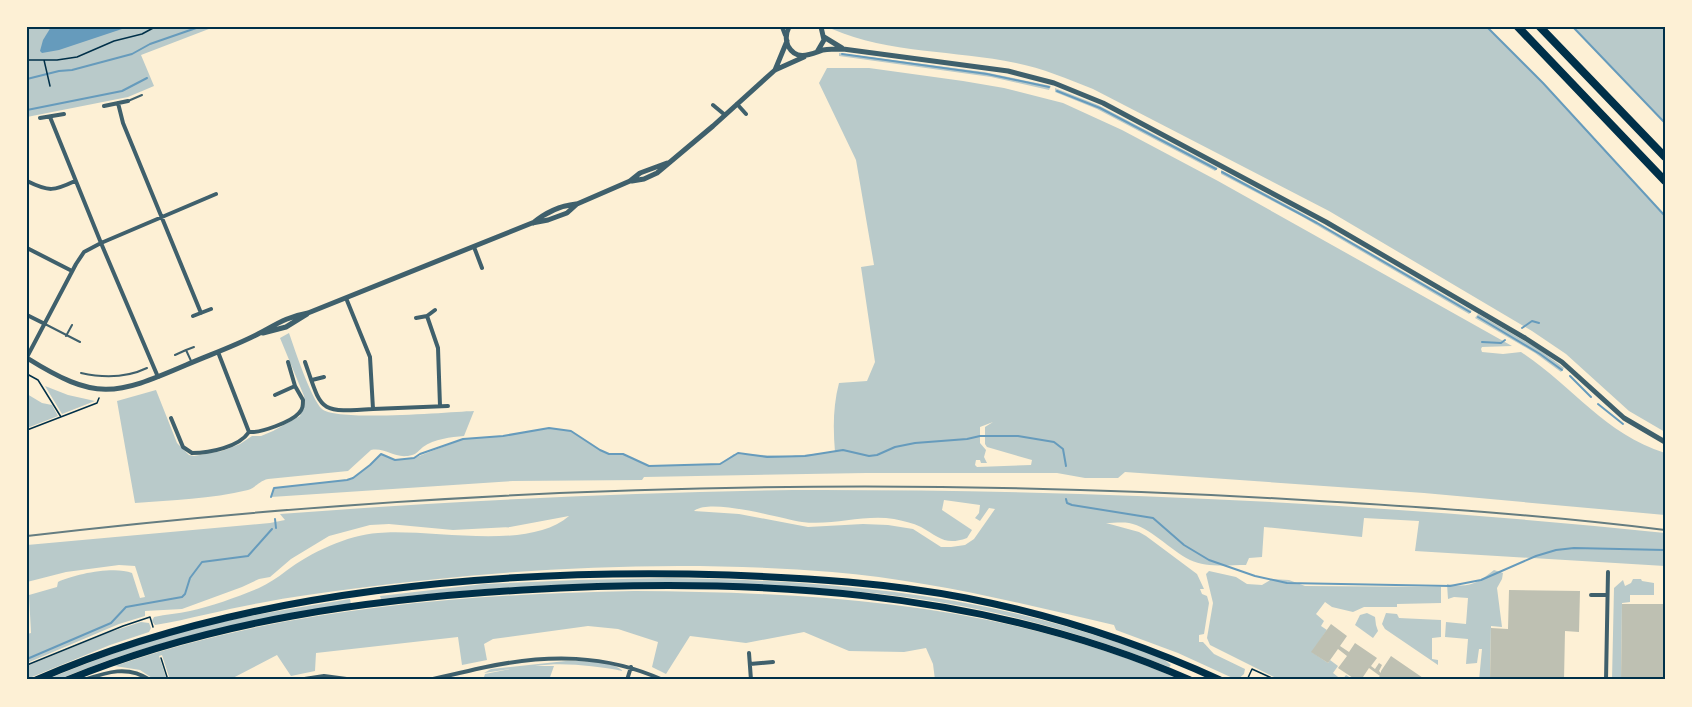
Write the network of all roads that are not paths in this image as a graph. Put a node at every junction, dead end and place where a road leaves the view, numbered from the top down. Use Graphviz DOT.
graph roads {
  1 [pos="782,27"];
  2 [pos="789,27"];
  3 [pos="1518,27"];
  4 [pos="1540,27"];
  5 [pos="822,28"];
  6 [pos="824,37"];
  7 [pos="786,40"];
  8 [pos="843,49"];
  9 [pos="816,53"];
  10 [pos="806,56"];
  11 [pos="775,70"];
  12 [pos="142,94"];
  13 [pos="128,101"];
  14 [pos="118,104"];
  15 [pos="737,104"];
  16 [pos="713,105"];
  17 [pos="104,106"];
  18 [pos="64,114"];
  19 [pos="746,114"];
  20 [pos="725,115"];
  21 [pos="50,117"];
  22 [pos="40,118"];
  23 [pos="1665,157"];
  24 [pos="75,181"];
  25 [pos="1665,181"];
  26 [pos="27,182"];
  27 [pos="216,194"];
  28 [pos="161,217"];
  29 [pos="101,243"];
  30 [pos="474,247"];
  31 [pos="27,248"];
  32 [pos="482,268"];
  33 [pos="72,271"];
  34 [pos="346,298"];
  35 [pos="211,309"];
  36 [pos="435,310"];
  37 [pos="201,313"];
  38 [pos="27,315"];
  39 [pos="193,316"];
  40 [pos="427,316"];
  41 [pos="416,318"];
  42 [pos="45,324"];
  43 [pos="72,325"];
  44 [pos="66,336"];
  45 [pos="80,342"];
  46 [pos="194,347"];
  47 [pos="186,350"];
  48 [pos="217,352"];
  49 [pos="175,355"];
  50 [pos="27,358"];
  51 [pos="288,362"];
  52 [pos="305,362"];
  53 [pos="192,363"];
  54 [pos="147,368"];
  55 [pos="81,373"];
  56 [pos="98,376"];
  57 [pos="158,377"];
  58 [pos="324,377"];
  59 [pos="312,380"];
  60 [pos="295,386"];
  61 [pos="96,389"];
  62 [pos="275,395"];
  63 [pos="440,406"];
  64 [pos="448,406"];
  65 [pos="373,410"];
  66 [pos="171,418"];
  67 [pos="249,432"];
  68 [pos="1665,442"];
  69 [pos="1608,572"];
  70 [pos="1591,595"];
  71 [pos="1607,595"];
  72 [pos="749,653"];
  73 [pos="773,662"];
  74 [pos="750,664"];
  75 [pos="631,668"];
  76 [pos="36,680"];
  77 [pos="67,680"];
  78 [pos="84,680"];
  79 [pos="150,680"];
  80 [pos="298,680"];
  81 [pos="354,680"];
  82 [pos="428,680"];
  83 [pos="627,680"];
  84 [pos="663,680"];
  85 [pos="751,680"];
  86 [pos="1190,680"];
  87 [pos="1220,680"];
  88 [pos="1606,680"];
  1 -- 7 [label="street"];
  2 -- 7 [label="street"];
  3 -- 25 [label="highway"];
  4 -- 23 [label="highway"];
  5 -- 6 [label="street"];
  6 -- 8 [label="street"];
  6 -- 9 [label="street"];
  7 -- 10 [label="street"];
  7 -- 11 [label="street"];
  8 -- 9 [label="street"];
  8 -- 68 [label="street"];
  9 -- 10 [label="street"];
  10 -- 11 [label="street"];
  11 -- 15 [label="street"];
  12 -- 13 [label="lane"];
  13 -- 14 [label="street"];
  14 -- 17 [label="street"];
  14 -- 28 [label="street"];
  15 -- 19 [label="street"];
  15 -- 20 [label="street"];
  16 -- 20 [label="street"];
  18 -- 21 [label="street"];
  20 -- 30 [label="street"];
  21 -- 22 [label="street"];
  21 -- 24 [label="street"];
  24 -- 26 [label="street"];
  24 -- 29 [label="street"];
  27 -- 28 [label="street"];
  28 -- 29 [label="street"];
  28 -- 37 [label="street"];
  29 -- 33 [label="street"];
  29 -- 57 [label="street"];
  30 -- 32 [label="street"];
  30 -- 34 [label="street"];
  31 -- 33 [label="street"];
  33 -- 42 [label="street"];
  34 -- 48 [label="street"];
  34 -- 65 [label="street"];
  35 -- 37 [label="street"];
  36 -- 40 [label="street"];
  37 -- 39 [label="street"];
  38 -- 42 [label="street"];
  40 -- 41 [label="street"];
  40 -- 63 [label="street"];
  42 -- 44 [label="lane"];
  42 -- 50 [label="street"];
  43 -- 44 [label="lane"];
  44 -- 45 [label="lane"];
  46 -- 47 [label="lane"];
  47 -- 49 [label="lane"];
  47 -- 53 [label="lane"];
  48 -- 53 [label="street"];
  48 -- 67 [label="street"];
  50 -- 61 [label="street"];
  51 -- 60 [label="street"];
  52 -- 59 [label="street"];
  53 -- 57 [label="street"];
  54 -- 56 [label="lane"];
  55 -- 56 [label="lane"];
  56 -- 61 [label="lane"];
  57 -- 61 [label="street"];
  58 -- 59 [label="street"];
  59 -- 65 [label="street"];
  60 -- 62 [label="street"];
  60 -- 67 [label="street"];
  63 -- 64 [label="street"];
  63 -- 65 [label="street"];
  66 -- 67 [label="street"];
  69 -- 71 [label="street"];
  70 -- 71 [label="street"];
  71 -- 88 [label="street"];
  72 -- 74 [label="street"];
  73 -- 74 [label="street"];
  74 -- 85 [label="street"];
  75 -- 82 [label="street"];
  75 -- 83 [label="street"];
  75 -- 84 [label="street"];
  76 -- 87 [label="main road"];
  77 -- 86 [label="main road"];
  78 -- 79 [label="street"];
  80 -- 81 [label="street"];
}
